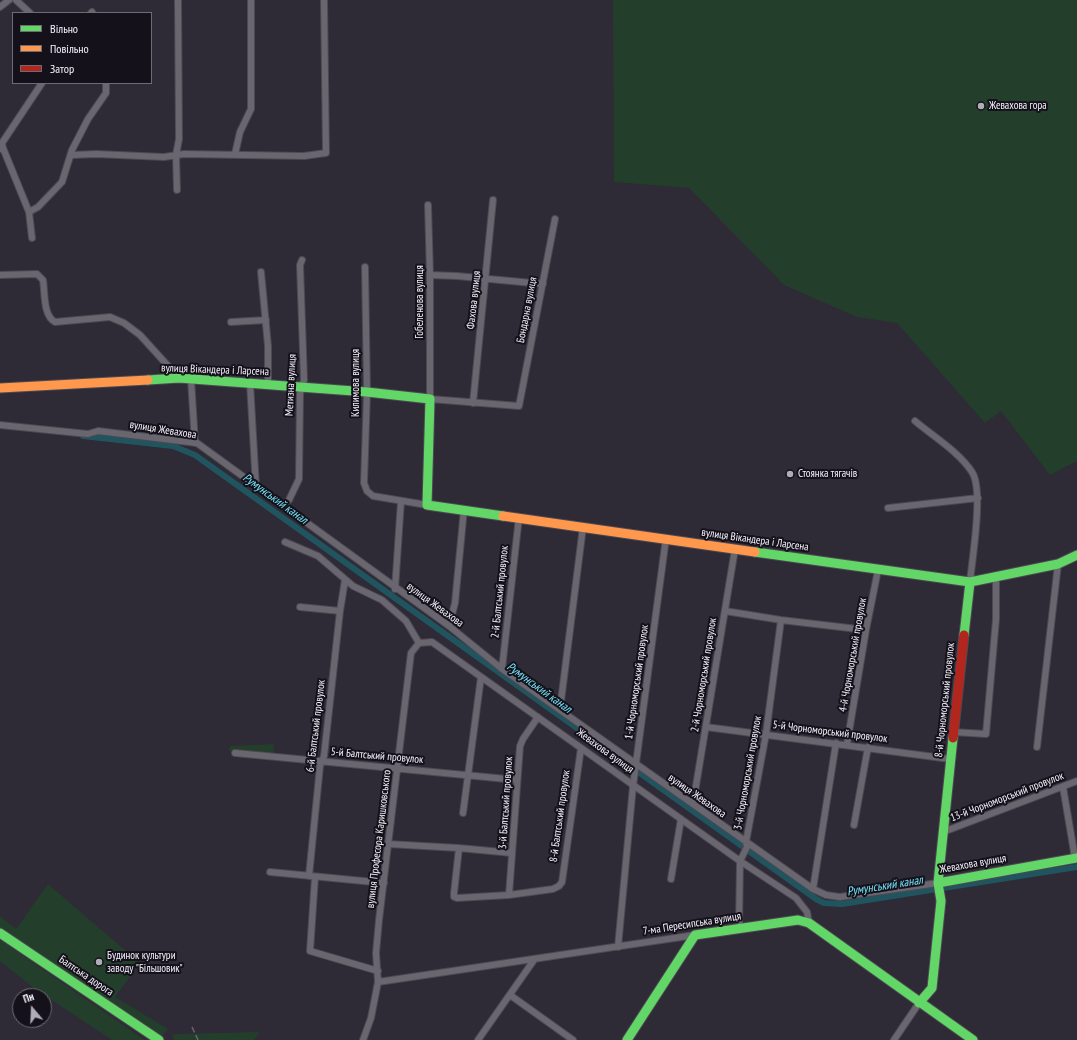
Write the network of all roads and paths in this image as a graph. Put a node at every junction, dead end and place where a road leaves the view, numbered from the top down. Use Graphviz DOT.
graph roads {
  1 [pos="9,0"];
  2 [pos="16,0"];
  3 [pos="178,0"];
  4 [pos="251,0"];
  5 [pos="324,0"];
  6 [pos="0,7"];
  7 [pos="29,12"];
  8 [pos="41,84"];
  9 [pos="106,84"];
  10 [pos="2,148"];
  11 [pos="235,154"];
  12 [pos="72,155"];
  13 [pos="176,155"];
  14 [pos="177,190"];
  15 [pos="493,200"];
  16 [pos="428,205"];
  17 [pos="29,212"];
  18 [pos="556,219"];
  19 [pos="32,238"];
  20 [pos="302,260"];
  21 [pos="365,267"];
  22 [pos="261,272"];
  23 [pos="0,275"];
  24 [pos="430,275"];
  25 [pos="486,278"];
  26 [pos="543,284"];
  27 [pos="266,320"];
  28 [pos="231,322"];
  29 [pos="179,378"];
  30 [pos="191,379"];
  31 [pos="250,383"];
  32 [pos="268,384"];
  33 [pos="302,387"];
  34 [pos="0,388"];
  35 [pos="367,392"];
  36 [pos="430,399"];
  37 [pos="473,403"];
  38 [pos="519,406"];
  39 [pos="0,419"];
  40 [pos="915,421"];
  41 [pos="0,425"];
  42 [pos="195,443"];
  43 [pos="256,487"];
  44 [pos="373,496"];
  45 [pos="978,498"];
  46 [pos="401,501"];
  47 [pos="427,505"];
  48 [pos="283,506"];
  49 [pos="888,508"];
  50 [pos="464,509"];
  51 [pos="518,517"];
  52 [pos="583,527"];
  53 [pos="666,538"];
  54 [pos="284,542"];
  55 [pos="735,549"];
  56 [pos="1077,555"];
  57 [pos="1058,564"];
  58 [pos="878,570"];
  59 [pos="996,577"];
  60 [pos="345,580"];
  61 [pos="970,582"];
  62 [pos="395,589"];
  63 [pos="300,607"];
  64 [pos="725,610"];
  65 [pos="340,612"];
  66 [pos="781,620"];
  67 [pos="449,626"];
  68 [pos="866,630"];
  69 [pos="419,642"];
  70 [pos="502,669"];
  71 [pos="482,677"];
  72 [pos="560,709"];
  73 [pos="538,717"];
  74 [pos="706,727"];
  75 [pos="953,732"];
  76 [pos="766,734"];
  77 [pos="836,743"];
  78 [pos="847,744"];
  79 [pos="868,747"];
  80 [pos="1037,747"];
  81 [pos="581,748"];
  82 [pos="235,754"];
  83 [pos="950,759"];
  84 [pos="322,761"];
  85 [pos="635,767"];
  86 [pos="397,768"];
  87 [pos="467,775"];
  88 [pos="517,780"];
  89 [pos="1077,781"];
  90 [pos="633,784"];
  91 [pos="1063,786"];
  92 [pos="693,804"];
  93 [pos="463,813"];
  94 [pos="681,819"];
  95 [pos="854,825"];
  96 [pos="943,832"];
  97 [pos="388,844"];
  98 [pos="747,844"];
  99 [pos="459,848"];
  100 [pos="512,854"];
  101 [pos="1076,858"];
  102 [pos="741,860"];
  103 [pos="270,872"];
  104 [pos="312,876"];
  105 [pos="671,879"];
  106 [pos="384,883"];
  107 [pos="938,883"];
  108 [pos="813,889"];
  109 [pos="509,895"];
  110 [pos="826,895"];
  111 [pos="810,922"];
  112 [pos="739,929"];
  113 [pos="0,933"];
  114 [pos="695,935"];
  115 [pos="618,947"];
  116 [pos="534,960"];
  117 [pos="378,971"];
  118 [pos="378,982"];
  119 [pos="510,995"];
  120 [pos="919,1002"];
  121 [pos="159,1040"];
  122 [pos="363,1040"];
  123 [pos="478,1040"];
  124 [pos="573,1040"];
  125 [pos="627,1040"];
  126 [pos="894,1040"];
  127 [pos="973,1040"];
  1 -- 6 [label="street"];
  2 -- 7 [label="street"];
  3 -- 13 [label="street"];
  4 -- 11 [label="street"];
  5 -- 11 [label="street"];
  8 -- 10 [label="street"];
  9 -- 12 [label="street"];
  10 -- 17 [label="street"];
  11 -- 13 [label="street"];
  12 -- 13 [label="street"];
  12 -- 17 [label="street"];
  13 -- 14 [label="street"];
  15 -- 25 [label="street, Фахова вулиця"];
  16 -- 24 [label="street, Гобеленова вулиця"];
  17 -- 19 [label="street"];
  18 -- 26 [label="street, Бондарна вулиця"];
  20 -- 33 [label="street, Метизна вулиця"];
  21 -- 35 [label="street, Килимова вулиця"];
  22 -- 27 [label="street"];
  23 -- 29 [label="street"];
  24 -- 25 [label="street"];
  24 -- 36 [label="street, Гобеленова вулиця"];
  25 -- 26 [label="street"];
  25 -- 37 [label="street, Фахова вулиця"];
  26 -- 38 [label="street, Бондарна вулиця"];
  27 -- 28 [label="street"];
  27 -- 32 [label="street"];
  29 -- 30 [label="street, вулиця Вікандера і Ларсена"];
  29 -- 34 [label="street, вулиця Вікандера і Ларсена"];
  30 -- 31 [label="street, вулиця Вікандера і Ларсена"];
  30 -- 42 [label="street"];
  31 -- 32 [label="street, вулиця Вікандера і Ларсена"];
  31 -- 43 [label="street"];
  32 -- 33 [label="street, вулиця Вікандера і Ларсена"];
  33 -- 35 [label="street, вулиця Вікандера і Ларсена"];
  33 -- 48 [label="street, Метизна вулиця"];
  35 -- 36 [label="street, вулиця Вікандера і Ларсена"];
  35 -- 44 [label="street, Килимова вулиця"];
  36 -- 37 [label="street, вулиця Вікандера і Ларсена"];
  36 -- 47 [label="street"];
  37 -- 38 [label="street, вулиця Вікандера і Ларсена"];
  39 -- 41 [label="street"];
  40 -- 45 [label="street, 8-й Чорноморський провулок"];
  41 -- 42 [label="street, вулиця Жевахова"];
  42 -- 43 [label="street, вулиця Жевахова"];
  43 -- 48 [label="street, вулиця Жевахова"];
  44 -- 46 [label="street, вулиця Вікандера і Ларсена"];
  45 -- 49 [label="street"];
  45 -- 61 [label="street, 8-й Чорноморський провулок"];
  46 -- 47 [label="street, вулиця Вікандера і Ларсена"];
  46 -- 62 [label="street"];
  47 -- 50 [label="street, вулиця Вікандера і Ларсена"];
  48 -- 62 [label="street, вулиця Жевахова"];
  50 -- 51 [label="street, вулиця Вікандера і Ларсена"];
  50 -- 67 [label="street"];
  51 -- 52 [label="street, вулиця Вікандера і Ларсена"];
  51 -- 70 [label="street, 2-й Балтський провулок"];
  52 -- 53 [label="street, вулиця Вікандера і Ларсена"];
  52 -- 72 [label="street"];
  53 -- 55 [label="street, вулиця Вікандера і Ларсена"];
  53 -- 85 [label="street, 1-й Чорноморський провулок"];
  54 -- 60 [label="street"];
  55 -- 58 [label="street, вулиця Вікандера і Ларсена"];
  55 -- 64 [label="street, 2-й Чорноморський провулок"];
  56 -- 57 [label="street, вулиця Вікандера і Ларсена"];
  57 -- 59 [label="street, вулиця Вікандера і Ларсена"];
  57 -- 80 [label="street"];
  58 -- 61 [label="street, вулиця Вікандера і Ларсена"];
  58 -- 68 [label="street, 4-й Чорноморський провулок"];
  59 -- 61 [label="street, вулиця Вікандера і Ларсена"];
  59 -- 75 [label="street"];
  60 -- 65 [label="street, 6-й Балтський провулок"];
  60 -- 69 [label="street"];
  61 -- 75 [label="street, 8-й Чорноморський провулок"];
  62 -- 67 [label="street, вулиця Жевахова"];
  63 -- 65 [label="street"];
  64 -- 66 [label="street"];
  64 -- 74 [label="street, 2-й Чорноморський провулок"];
  65 -- 84 [label="street, 6-й Балтський провулок"];
  66 -- 68 [label="street"];
  66 -- 76 [label="street, 3-й Чорноморський провулок"];
  67 -- 70 [label="street, вулиця Жевахова"];
  68 -- 78 [label="street, 4-й Чорноморський провулок"];
  69 -- 71 [label="street, Жевахова вулиця"];
  69 -- 86 [label="street, вулиця Професора Каришковського"];
  70 -- 72 [label="street, вулиця Жевахова"];
  71 -- 73 [label="street, Жевахова вулиця"];
  71 -- 87 [label="street"];
  72 -- 85 [label="street, вулиця Жевахова"];
  73 -- 81 [label="street, Жевахова вулиця"];
  73 -- 88 [label="street, 3-й Балтський провулок"];
  74 -- 76 [label="street, 5-й Чорноморський провулок"];
  74 -- 92 [label="street, 2-й Чорноморський провулок"];
  75 -- 83 [label="street, 8-й Чорноморський провулок"];
  76 -- 77 [label="street, 5-й Чорноморський провулок"];
  76 -- 98 [label="street, 3-й Чорноморський провулок"];
  77 -- 78 [label="street, 5-й Чорноморський провулок"];
  77 -- 108 [label="street"];
  78 -- 79 [label="street, 5-й Чорноморський провулок"];
  79 -- 83 [label="street, 5-й Чорноморський провулок"];
  79 -- 95 [label="street"];
  81 -- 90 [label="street, Жевахова вулиця"];
  81 -- 109 [label="street, 8-й Балтський провулок"];
  82 -- 84 [label="street, 5-й Балтський провулок"];
  83 -- 96 [label="street, 8-й Чорноморський провулок"];
  84 -- 86 [label="street, 5-й Балтський провулок"];
  84 -- 104 [label="street, 6-й Балтський провулок"];
  85 -- 90 [label="street, 1-й Чорноморський провулок"];
  85 -- 92 [label="street, вулиця Жевахова"];
  86 -- 87 [label="street, 5-й Балтський провулок"];
  86 -- 97 [label="street, вулиця Професора Каришковського"];
  87 -- 88 [label="street, 5-й Балтський провулок"];
  87 -- 93 [label="street"];
  88 -- 100 [label="street, 3-й Балтський провулок"];
  89 -- 91 [label="street, 13-й Чорноморський провулок"];
  90 -- 94 [label="street, Жевахова вулиця"];
  90 -- 115 [label="street, 1-й Чорноморський провулок"];
  91 -- 96 [label="street, 13-й Чорноморський провулок"];
  91 -- 101 [label="street"];
  92 -- 98 [label="street, вулиця Жевахова"];
  94 -- 102 [label="street, Жевахова вулиця"];
  94 -- 105 [label="street"];
  96 -- 107 [label="street, 8-й Чорноморський провулок"];
  97 -- 99 [label="street"];
  97 -- 106 [label="street, вулиця Професора Каришковського"];
  98 -- 102 [label="street, 3-й Чорноморський провулок"];
  98 -- 108 [label="street, вулиця Жевахова"];
  99 -- 100 [label="street"];
  99 -- 109 [label="street"];
  100 -- 109 [label="street, 3-й Балтський провулок"];
  101 -- 107 [label="street, Жевахова вулиця"];
  102 -- 111 [label="street, Жевахова вулиця"];
  102 -- 112 [label="street, 3-й Чорноморський провулок"];
  103 -- 104 [label="street"];
  104 -- 106 [label="street"];
  104 -- 117 [label="street, 6-й Балтський провулок"];
  106 -- 117 [label="street, вулиця Професора Каришковського"];
  107 -- 110 [label="street, Жевахова вулиця"];
  107 -- 120 [label="street, 8-й Чорноморський провулок"];
  108 -- 110 [label="street, вулиця Жевахова"];
  111 -- 112 [label="street, 7-ма Пересипська вулиця"];
  111 -- 120 [label="street"];
  112 -- 114 [label="street, 7-ма Пересипська вулиця"];
  113 -- 121 [label="street, Балтська дорога"];
  114 -- 115 [label="street, 7-ма Пересипська вулиця"];
  114 -- 125 [label="street"];
  115 -- 116 [label="street, 7-ма Пересипська вулиця"];
  116 -- 118 [label="street, 7-ма Пересипська вулиця"];
  116 -- 119 [label="street"];
  117 -- 118 [label="street, вулиця Професора Каришковського"];
  118 -- 122 [label="street, вулиця Професора Каришковського"];
  119 -- 123 [label="street"];
  119 -- 124 [label="street"];
  120 -- 126 [label="street"];
  120 -- 127 [label="street"];
}
